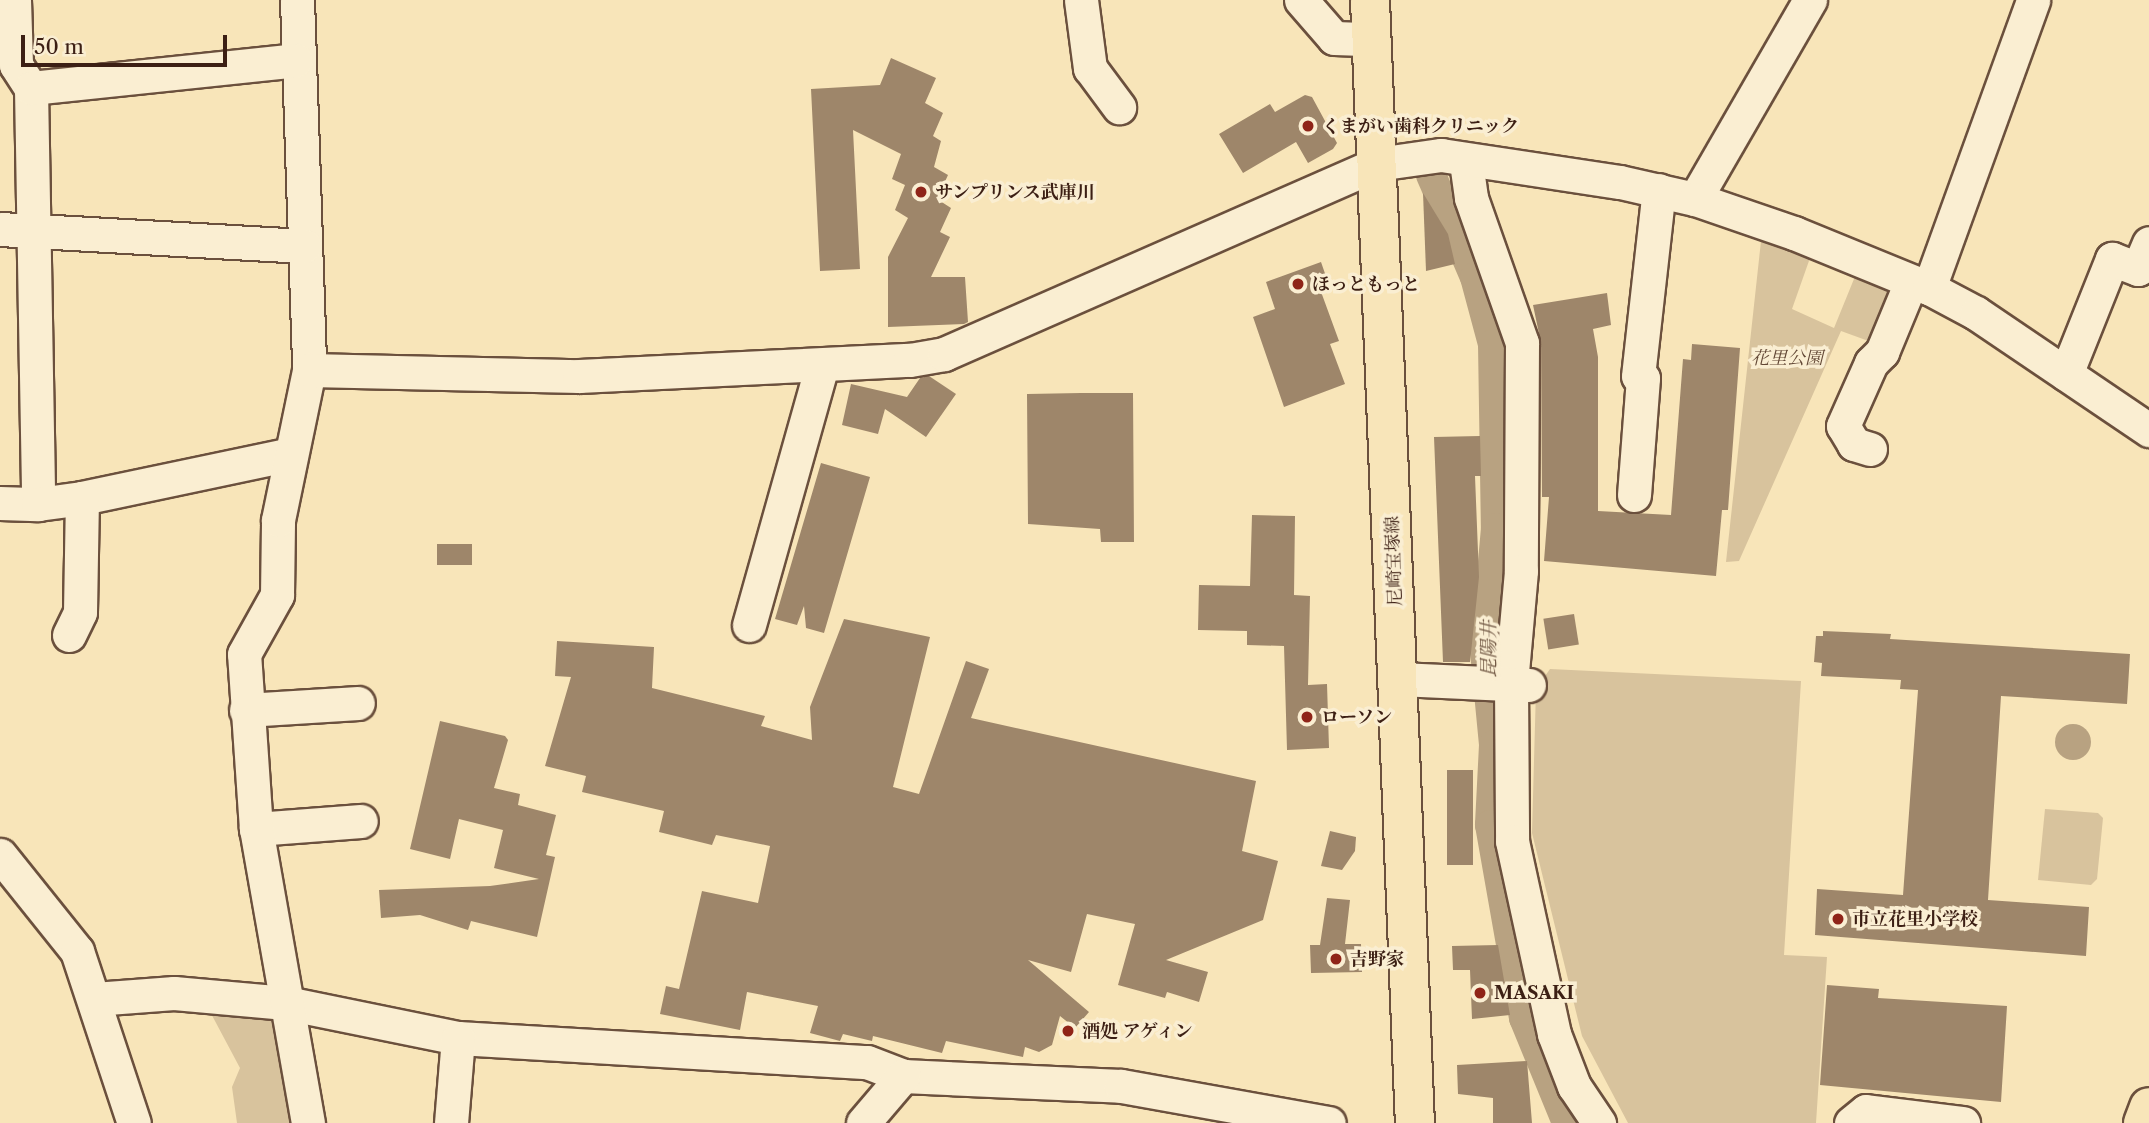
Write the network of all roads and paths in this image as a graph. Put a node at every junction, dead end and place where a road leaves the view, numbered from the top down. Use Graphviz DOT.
graph roads {
  1 [pos="14,0"];
  2 [pos="297,0"];
  3 [pos="1081,0"];
  4 [pos="1301,0"];
  5 [pos="1370,0"];
  6 [pos="2033,0"];
  7 [pos="1801,3"];
  8 [pos="1371,39"];
  9 [pos="296,60"];
  10 [pos="16,71"];
  11 [pos="1119,107"];
  12 [pos="1466,162"];
  13 [pos="1377,164"];
  14 [pos="1660,190"];
  15 [pos="1695,200"];
  16 [pos="0,229"];
  17 [pos="33,229"];
  18 [pos="306,246"];
  19 [pos="2145,262"];
  20 [pos="1920,285"];
  21 [pos="822,365"];
  22 [pos="309,370"];
  23 [pos="2066,374"];
  24 [pos="2149,430"];
  25 [pos="1870,449"];
  26 [pos="290,454"];
  27 [pos="1634,495"];
  28 [pos="82,498"];
  29 [pos="0,503"];
  30 [pos="38,505"];
  31 [pos="749,625"];
  32 [pos="69,635"];
  33 [pos="1399,679"];
  34 [pos="1515,685"];
  35 [pos="358,703"];
  36 [pos="246,710"];
  37 [pos="361,821"];
  38 [pos="256,829"];
  39 [pos="0,855"];
  40 [pos="94,999"];
  41 [pos="286,1003"];
  42 [pos="458,1038"];
  43 [pos="903,1076"];
  44 [pos="2149,1107"];
  45 [pos="1213,1112"];
  46 [pos="134,1123"];
  47 [pos="308,1123"];
  48 [pos="458,1123"];
  49 [pos="863,1123"];
  50 [pos="1329,1123"];
  51 [pos="1415,1123"];
  52 [pos="1599,1123"];
  53 [pos="1851,1123"];
  54 [pos="1963,1123"];
  55 [pos="2143,1123"];
  1 -- 10 [label="street"];
  2 -- 9 [label="street"];
  3 -- 11 [label="street"];
  4 -- 8 [label="street"];
  5 -- 8 [label="main road, 尼崎宝塚線"];
  6 -- 20 [label="street"];
  7 -- 15 [label="street"];
  8 -- 13 [label="main road, 尼崎宝塚線"];
  9 -- 10 [label="street"];
  9 -- 18 [label="street"];
  10 -- 17 [label="street"];
  12 -- 13 [label="street"];
  12 -- 14 [label="street"];
  12 -- 34 [label="street"];
  13 -- 21 [label="street"];
  13 -- 33 [label="main road, 尼崎宝塚線"];
  14 -- 15 [label="street"];
  14 -- 27 [label="street"];
  15 -- 20 [label="street"];
  16 -- 17 [label="street"];
  17 -- 18 [label="street"];
  17 -- 30 [label="street"];
  18 -- 22 [label="street"];
  19 -- 23 [label="street"];
  20 -- 23 [label="street"];
  20 -- 25 [label="street"];
  21 -- 22 [label="street"];
  21 -- 31 [label="street"];
  22 -- 26 [label="street"];
  23 -- 24 [label="street"];
  26 -- 28 [label="street"];
  26 -- 36 [label="street"];
  28 -- 30 [label="street"];
  28 -- 32 [label="street"];
  29 -- 30 [label="street"];
  33 -- 34 [label="street"];
  33 -- 51 [label="main road, 尼崎宝塚線"];
  34 -- 52 [label="street"];
  35 -- 36 [label="street"];
  36 -- 38 [label="street"];
  37 -- 38 [label="street"];
  38 -- 41 [label="street"];
  39 -- 40 [label="street"];
  40 -- 41 [label="street"];
  40 -- 46 [label="street"];
  41 -- 42 [label="street"];
  41 -- 47 [label="street"];
  42 -- 43 [label="street"];
  42 -- 48 [label="street"];
  43 -- 45 [label="street"];
  43 -- 49 [label="street"];
  44 -- 55 [label="main road"];
  45 -- 50 [label="street"];
  53 -- 54 [label="street"];
}
